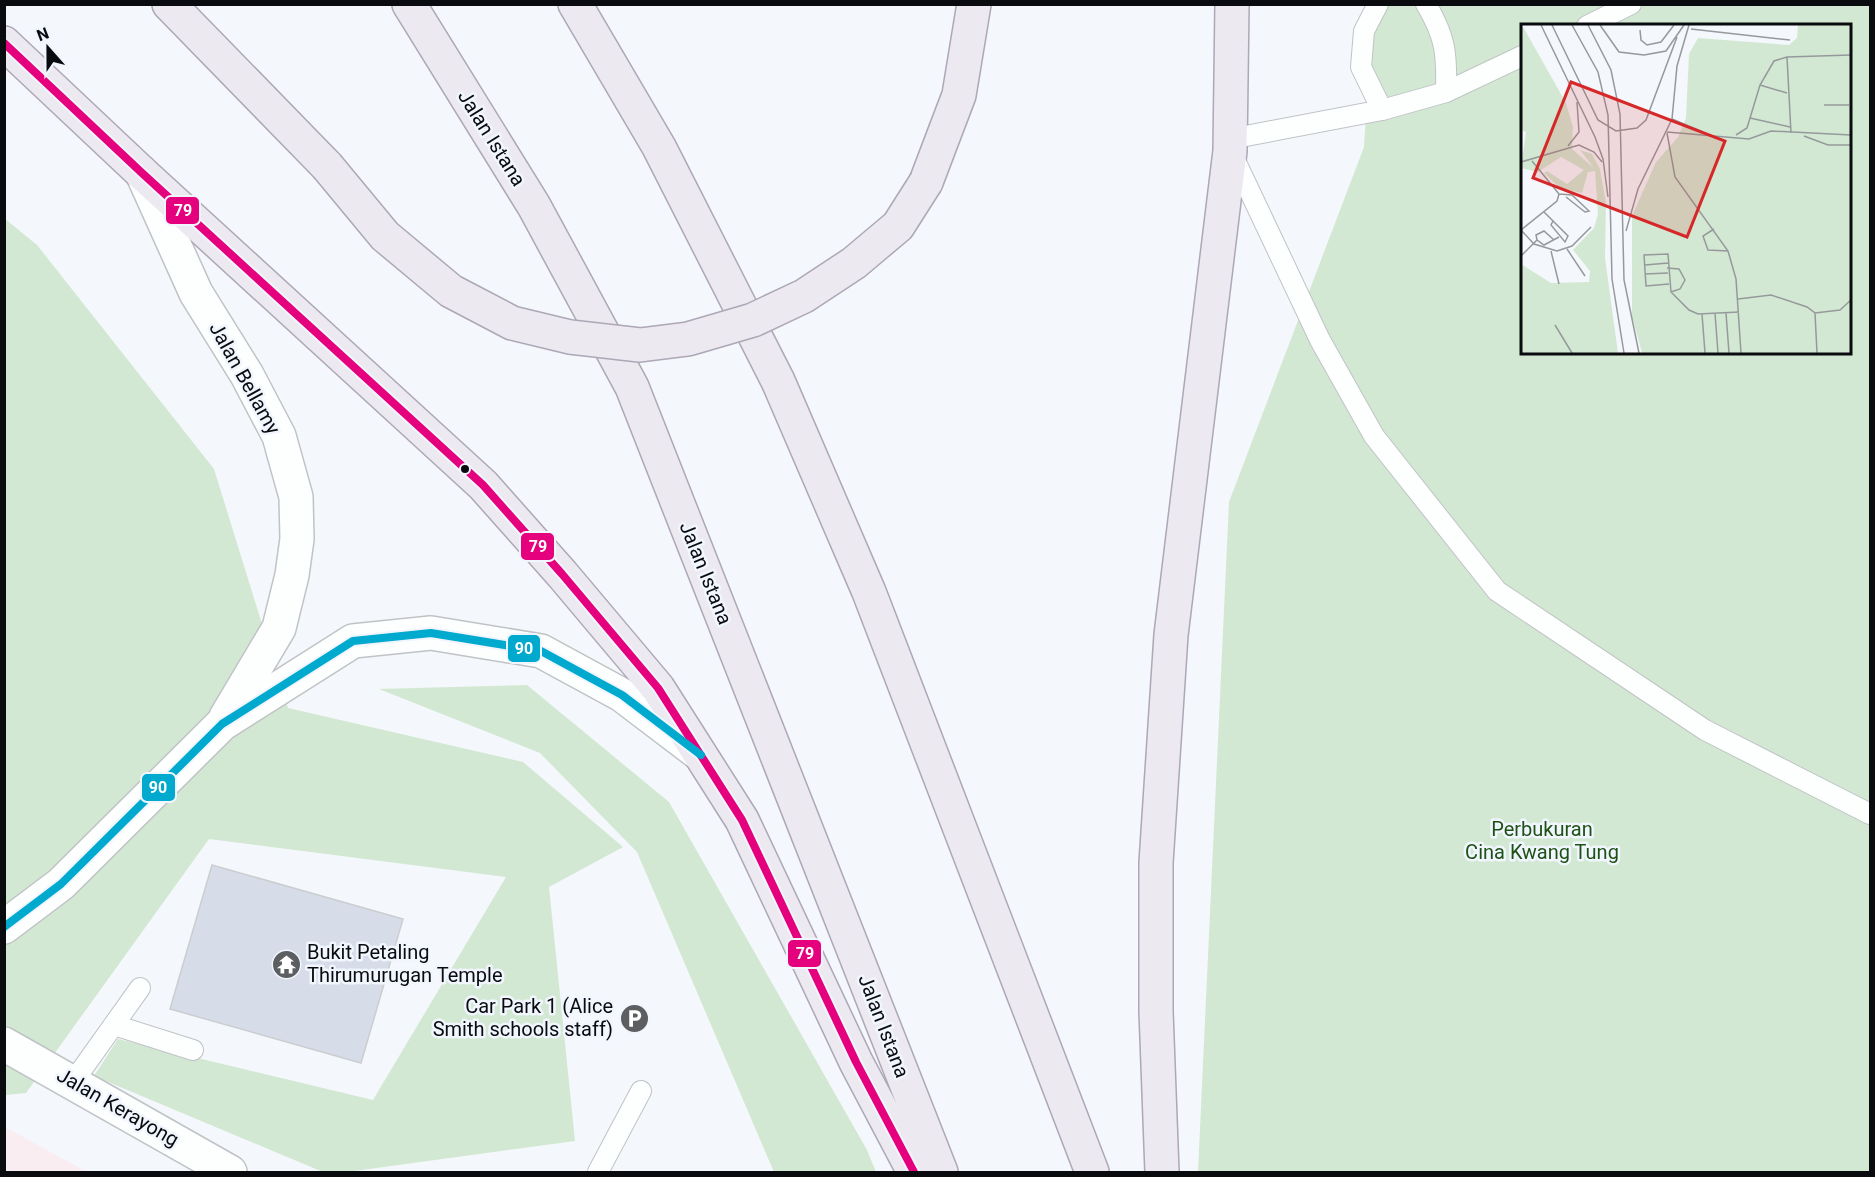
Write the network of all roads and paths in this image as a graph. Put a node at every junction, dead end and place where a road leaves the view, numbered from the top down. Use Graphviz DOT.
graph roads {
  1 [pos="170,4"];
  2 [pos="409,4"];
  3 [pos="576,4"];
  4 [pos="974,4"];
  5 [pos="1232,4"];
  6 [pos="1378,4"];
  7 [pos="1426,4"];
  8 [pos="1631,4"];
  9 [pos="1591,24"];
  10 [pos="4,42"];
  11 [pos="1521,56"];
  12 [pos="1446,92"];
  13 [pos="1382,110"];
  14 [pos="1230,145"];
  15 [pos="142,173"];
  16 [pos="222,724"];
  17 [pos="701,755"];
  18 [pos="1870,814"];
  19 [pos="4,927"];
  20 [pos="140,988"];
  21 [pos="114,1025"];
  22 [pos="4,1044"];
  23 [pos="193,1050"];
  24 [pos="73,1082"];
  25 [pos="641,1091"];
  26 [pos="230,1173"];
  27 [pos="598,1173"];
  28 [pos="914,1173"];
  29 [pos="941,1173"];
  30 [pos="1092,1173"];
  31 [pos="1162,1173"];
  1 -- 4 [label="main road, bridge"];
  2 -- 29 [label="main road, Jalan Istana"];
  3 -- 30 [label="main road"];
  5 -- 14 [label="main road"];
  6 -- 13 [label="lane"];
  7 -- 12 [label="lane"];
  8 -- 9 [label="lane"];
  10 -- 15 [label="main road"];
  11 -- 12 [label="lane"];
  12 -- 13 [label="lane"];
  13 -- 14 [label="lane"];
  14 -- 18 [label="lane"];
  14 -- 31 [label="main road"];
  15 -- 16 [label="street, Jalan Bellamy"];
  15 -- 17 [label="main road"];
  16 -- 17 [label="street, Jalan Bellamy"];
  16 -- 19 [label="street, Jalan Bellamy"];
  17 -- 28 [label="main road"];
  20 -- 21 [label="lane"];
  21 -- 23 [label="lane"];
  21 -- 24 [label="lane"];
  22 -- 24 [label="street, Jalan Kerayong"];
  24 -- 26 [label="street, Jalan Kerayong"];
  25 -- 27 [label="lane"];
}
